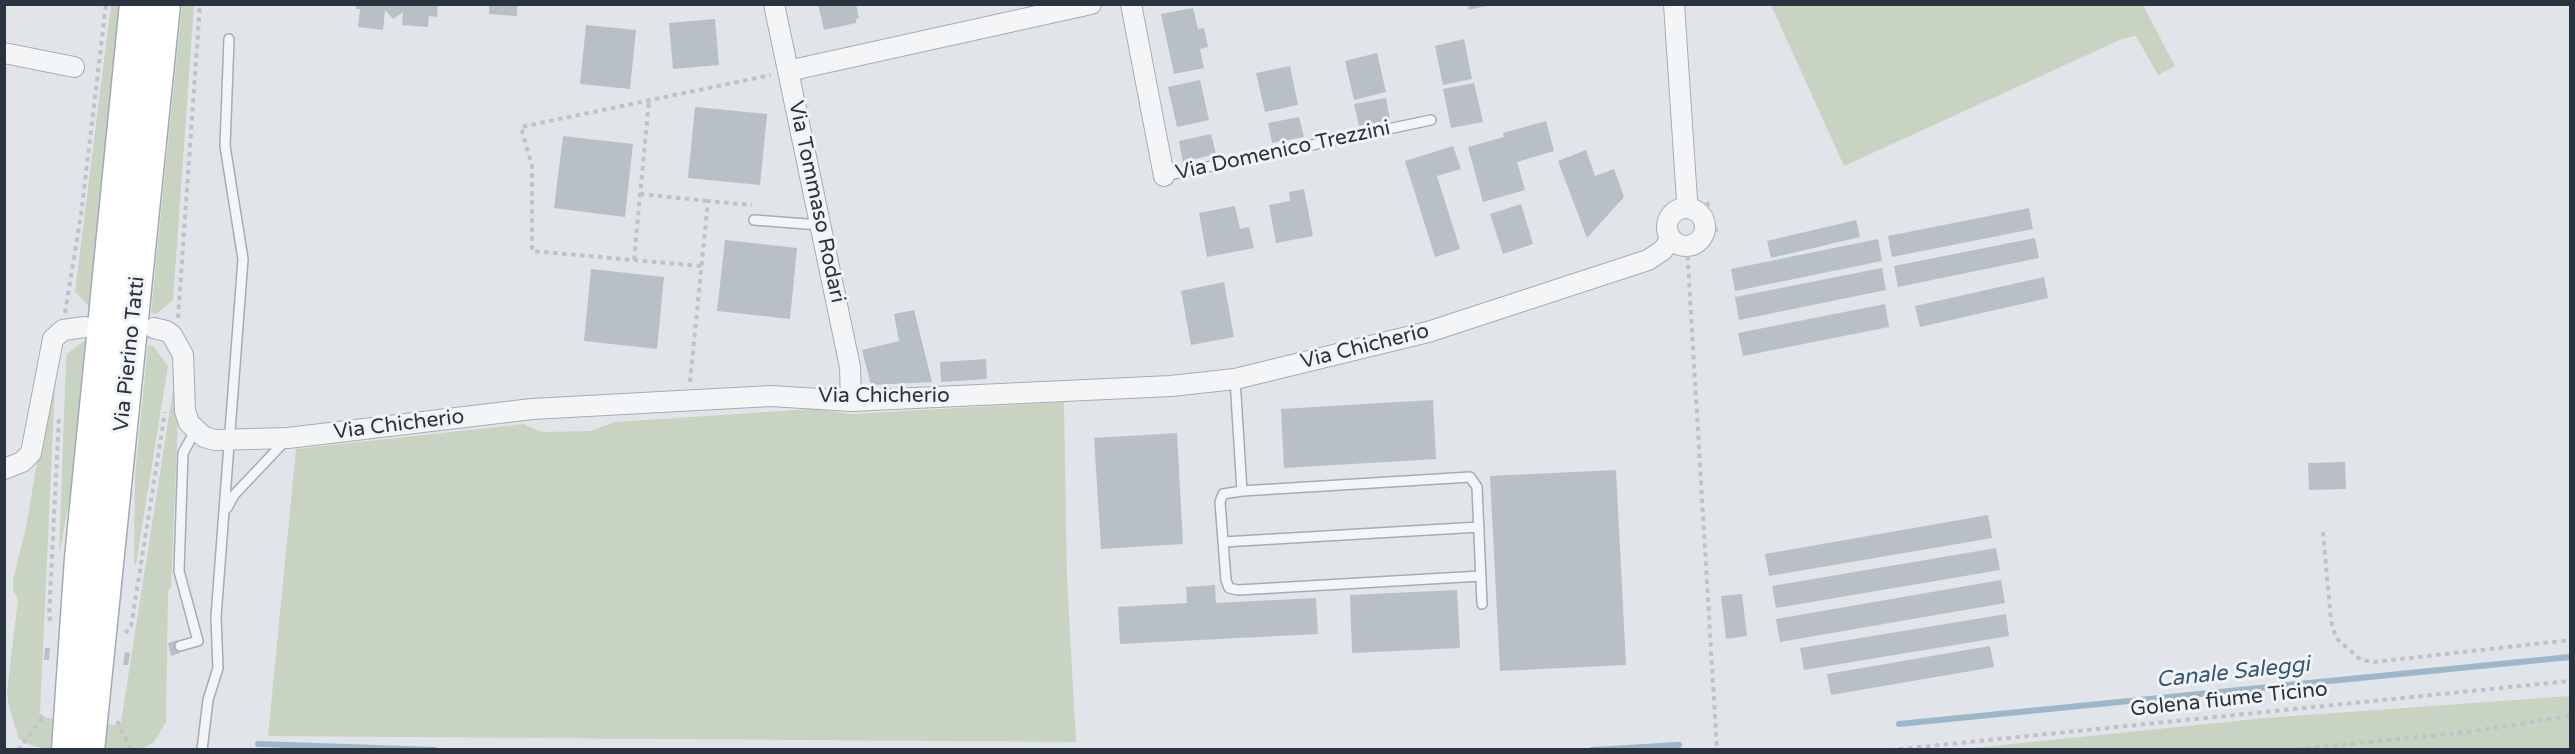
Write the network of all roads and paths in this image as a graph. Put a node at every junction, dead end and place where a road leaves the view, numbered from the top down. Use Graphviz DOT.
graph roads {
  1 [pos="106,4"];
  2 [pos="135,4"];
  3 [pos="165,4"];
  4 [pos="200,4"];
  5 [pos="774,4"];
  6 [pos="1091,4"];
  7 [pos="1131,4"];
  8 [pos="1674,4"];
  9 [pos="229,39"];
  10 [pos="4,53"];
  11 [pos="74,68"];
  12 [pos="788,71"];
  13 [pos="649,100"];
  14 [pos="1431,120"];
  15 [pos="1164,176"];
  16 [pos="640,194"];
  17 [pos="1704,195"];
  18 [pos="708,201"];
  19 [pos="763,206"];
  20 [pos="1685,208"];
  21 [pos="754,220"];
  22 [pos="822,225"];
  23 [pos="1718,233"];
  24 [pos="1679,242"];
  25 [pos="634,260"];
  26 [pos="702,266"];
  27 [pos="85,327"];
  28 [pos="154,328"];
  29 [pos="63,330"];
  30 [pos="176,340"];
  31 [pos="1235,379"];
  32 [pos="689,401"];
  33 [pos="851,401"];
  34 [pos="167,403"];
  35 [pos="60,405"];
  36 [pos="195,431"];
  37 [pos="288,438"];
  38 [pos="231,441"];
  39 [pos="4,469"];
  40 [pos="1242,491"];
  41 [pos="225,513"];
  42 [pos="1479,527"];
  43 [pos="2323,532"];
  44 [pos="1223,542"];
  45 [pos="1481,576"];
  46 [pos="1482,604"];
  47 [pos="54,626"];
  48 [pos="125,634"];
  49 [pos="2571,640"];
  50 [pos="180,646"];
  51 [pos="2571,681"];
  52 [pos="82,707"];
  53 [pos="2571,716"];
  54 [pos="18,750"];
  55 [pos="67,750"];
  56 [pos="89,750"];
  57 [pos="131,750"];
  58 [pos="202,750"];
  59 [pos="1717,750"];
  60 [pos="1890,750"];
  61 [pos="2288,750"];
  1 -- 29 [label="path"];
  2 -- 52 [label="main road, Via Pierino Tatti"];
  3 -- 52 [label="main road, Via Pierino Tatti"];
  4 -- 30 [label="path"];
  5 -- 12 [label="street, Via Tommaso Rodari"];
  6 -- 12 [label="street"];
  7 -- 15 [label="street, Via Domenico Trezzini"];
  8 -- 20 [label="street"];
  9 -- 38 [label="lane"];
  10 -- 11 [label="street"];
  12 -- 13 [label="path"];
  12 -- 22 [label="street, Via Tommaso Rodari"];
  13 -- 16 [label="path"];
  13 -- 25 [label="path"];
  14 -- 15 [label="lane, Via Domenico Trezzini"];
  16 -- 18 [label="path"];
  16 -- 25 [label="path"];
  17 -- 23 [label="path"];
  18 -- 19 [label="path"];
  18 -- 26 [label="path"];
  20 -- 24 [label="street"];
  20 -- 24 [label="street"];
  21 -- 22 [label="lane"];
  22 -- 33 [label="street, Via Tommaso Rodari"];
  24 -- 31 [label="street, Via Chicherio"];
  24 -- 59 [label="path"];
  25 -- 26 [label="path"];
  26 -- 32 [label="path"];
  27 -- 29 [label="street"];
  28 -- 30 [label="street"];
  29 -- 39 [label="street"];
  30 -- 36 [label="street"];
  31 -- 33 [label="street, Via Chicherio"];
  31 -- 40 [label="lane"];
  32 -- 33 [label="street, Via Chicherio"];
  32 -- 37 [label="street, Via Chicherio"];
  34 -- 48 [label="path"];
  35 -- 47 [label="path"];
  36 -- 38 [label="street, Via Chicherio"];
  36 -- 50 [label="lane"];
  37 -- 38 [label="street, Via Chicherio"];
  37 -- 41 [label="lane"];
  38 -- 41 [label="lane"];
  40 -- 42 [label="lane"];
  40 -- 44 [label="lane"];
  41 -- 58 [label="lane"];
  42 -- 44 [label="lane"];
  42 -- 45 [label="lane"];
  43 -- 49 [label="path"];
  44 -- 45 [label="lane"];
  45 -- 46 [label="lane"];
  51 -- 60 [label="path, Golena fiume Ticino"];
  52 -- 54 [label="path"];
  52 -- 55 [label="main road"];
  52 -- 56 [label="main road"];
  52 -- 57 [label="path"];
  53 -- 61 [label="path"];
}
